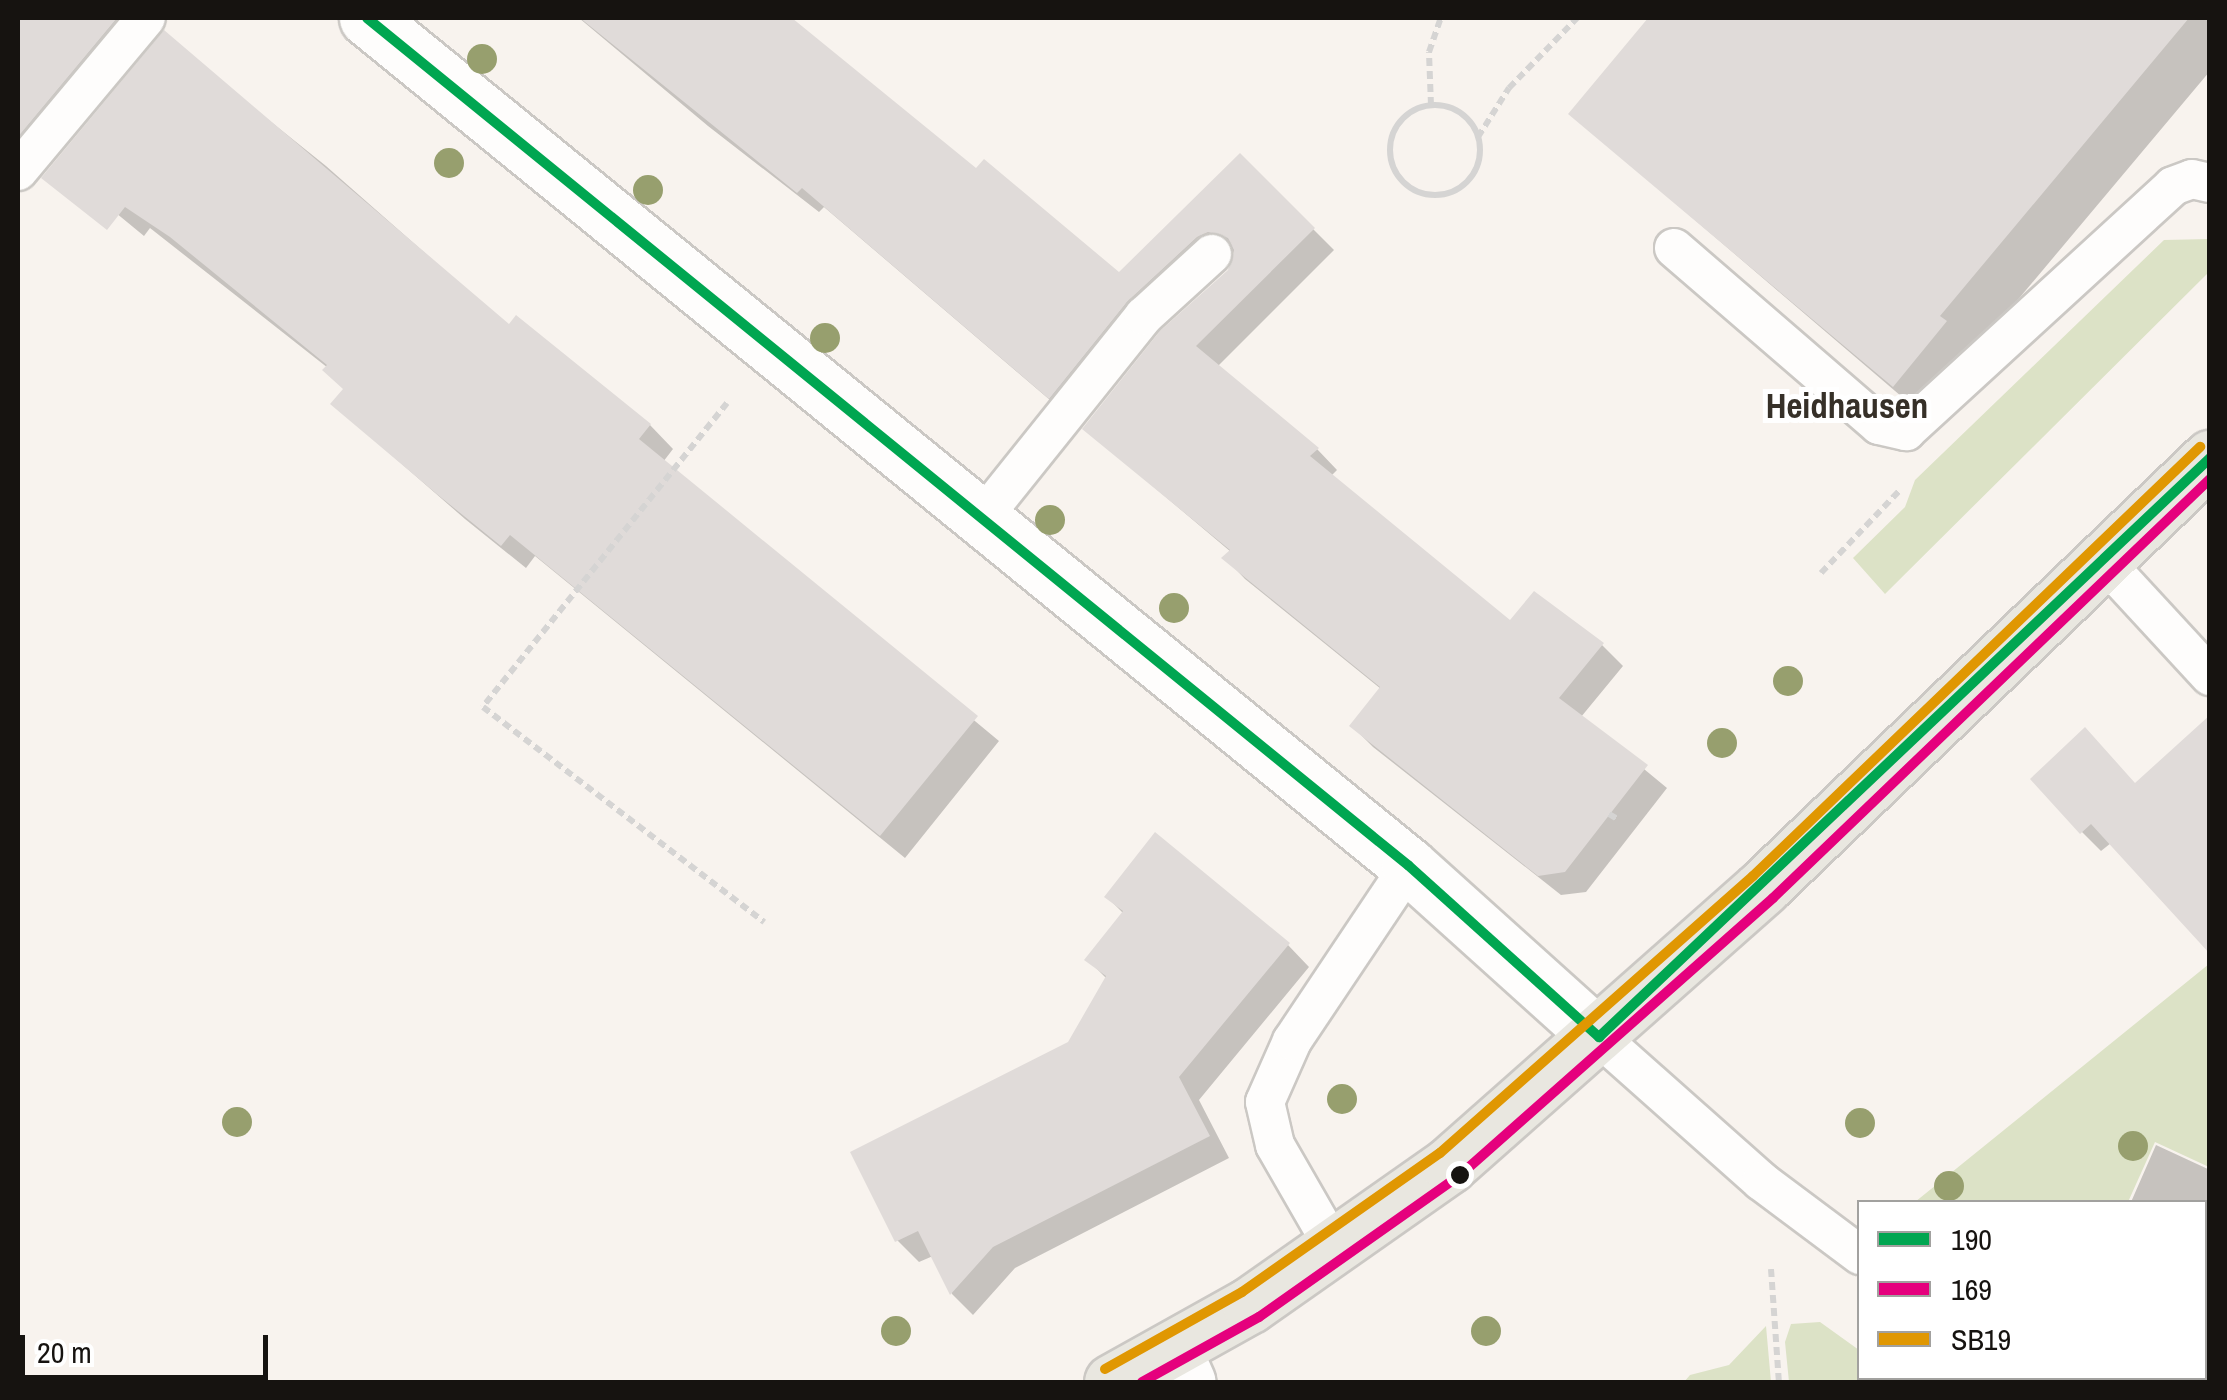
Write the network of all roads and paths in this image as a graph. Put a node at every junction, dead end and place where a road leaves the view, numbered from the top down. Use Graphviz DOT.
graph roads {
  1 [pos="146,18"];
  2 [pos="368,18"];
  3 [pos="1440,18"];
  4 [pos="1577,18"];
  5 [pos="1430,105"];
  6 [pos="1478,138"];
  7 [pos="18,170"];
  8 [pos="2210,183"];
  9 [pos="1674,248"];
  10 [pos="1212,254"];
  11 [pos="734,394"];
  12 [pos="2210,458"];
  13 [pos="1896,499"];
  14 [pos="982,518"];
  15 [pos="2103,560"];
  16 [pos="1821,574"];
  17 [pos="2210,676"];
  18 [pos="1609,814"];
  19 [pos="1619,820"];
  20 [pos="1410,866"];
  21 [pos="764,922"];
  22 [pos="1599,1037"];
  23 [pos="1806,1215"];
  24 [pos="1333,1246"];
  25 [pos="1857,1253"];
  26 [pos="1180,1366"];
  27 [pos="1112,1382"];
  28 [pos="1780,1382"];
  1 -- 7 [label="lane"];
  2 -- 14 [label="street"];
  3 -- 5 [label="path"];
  4 -- 6 [label="path"];
  5 -- 6 [label="path"];
  5 -- 6 [label="path"];
  8 -- 9 [label="lane"];
  10 -- 14 [label="lane"];
  11 -- 21 [label="path"];
  12 -- 15 [label="main road"];
  13 -- 16 [label="path"];
  14 -- 20 [label="street"];
  15 -- 17 [label="lane"];
  15 -- 22 [label="main road"];
  18 -- 19 [label="path"];
  20 -- 22 [label="street"];
  20 -- 24 [label="lane"];
  22 -- 23 [label="lane"];
  22 -- 24 [label="main road"];
  23 -- 25 [label="lane"];
  23 -- 28 [label="path"];
  24 -- 26 [label="main road"];
  26 -- 27 [label="main road"];
}
